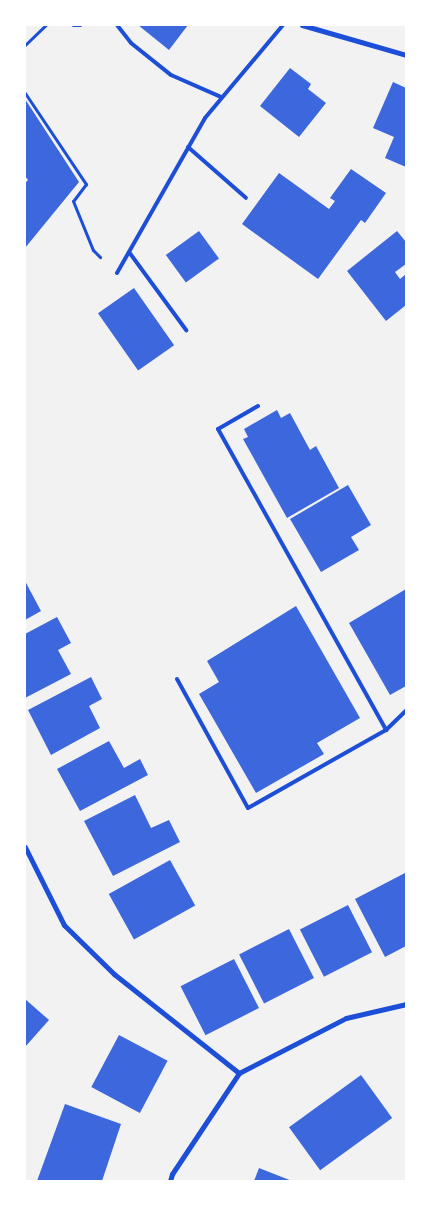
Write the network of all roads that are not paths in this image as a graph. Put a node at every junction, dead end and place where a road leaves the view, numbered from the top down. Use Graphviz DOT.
graph roads {
  1 [pos="117,25"];
  2 [pos="283,25"];
  3 [pos="302,25"];
  4 [pos="406,55"];
  5 [pos="221,97"];
  6 [pos="188,147"];
  7 [pos="246,198"];
  8 [pos="129,252"];
  9 [pos="116,273"];
  10 [pos="186,330"];
  11 [pos="258,406"];
  12 [pos="177,680"];
  13 [pos="406,711"];
  14 [pos="386,730"];
  15 [pos="25,846"];
  16 [pos="406,1004"];
  17 [pos="239,1074"];
  18 [pos="170,1181"];
  1 -- 5 [label="lane"];
  2 -- 5 [label="lane"];
  3 -- 4 [label="street"];
  5 -- 6 [label="lane"];
  6 -- 7 [label="lane"];
  6 -- 8 [label="lane"];
  8 -- 9 [label="lane"];
  8 -- 10 [label="lane"];
  11 -- 14 [label="lane"];
  12 -- 14 [label="lane"];
  13 -- 14 [label="lane"];
  15 -- 17 [label="street"];
  16 -- 17 [label="street"];
  17 -- 18 [label="street"];
}
